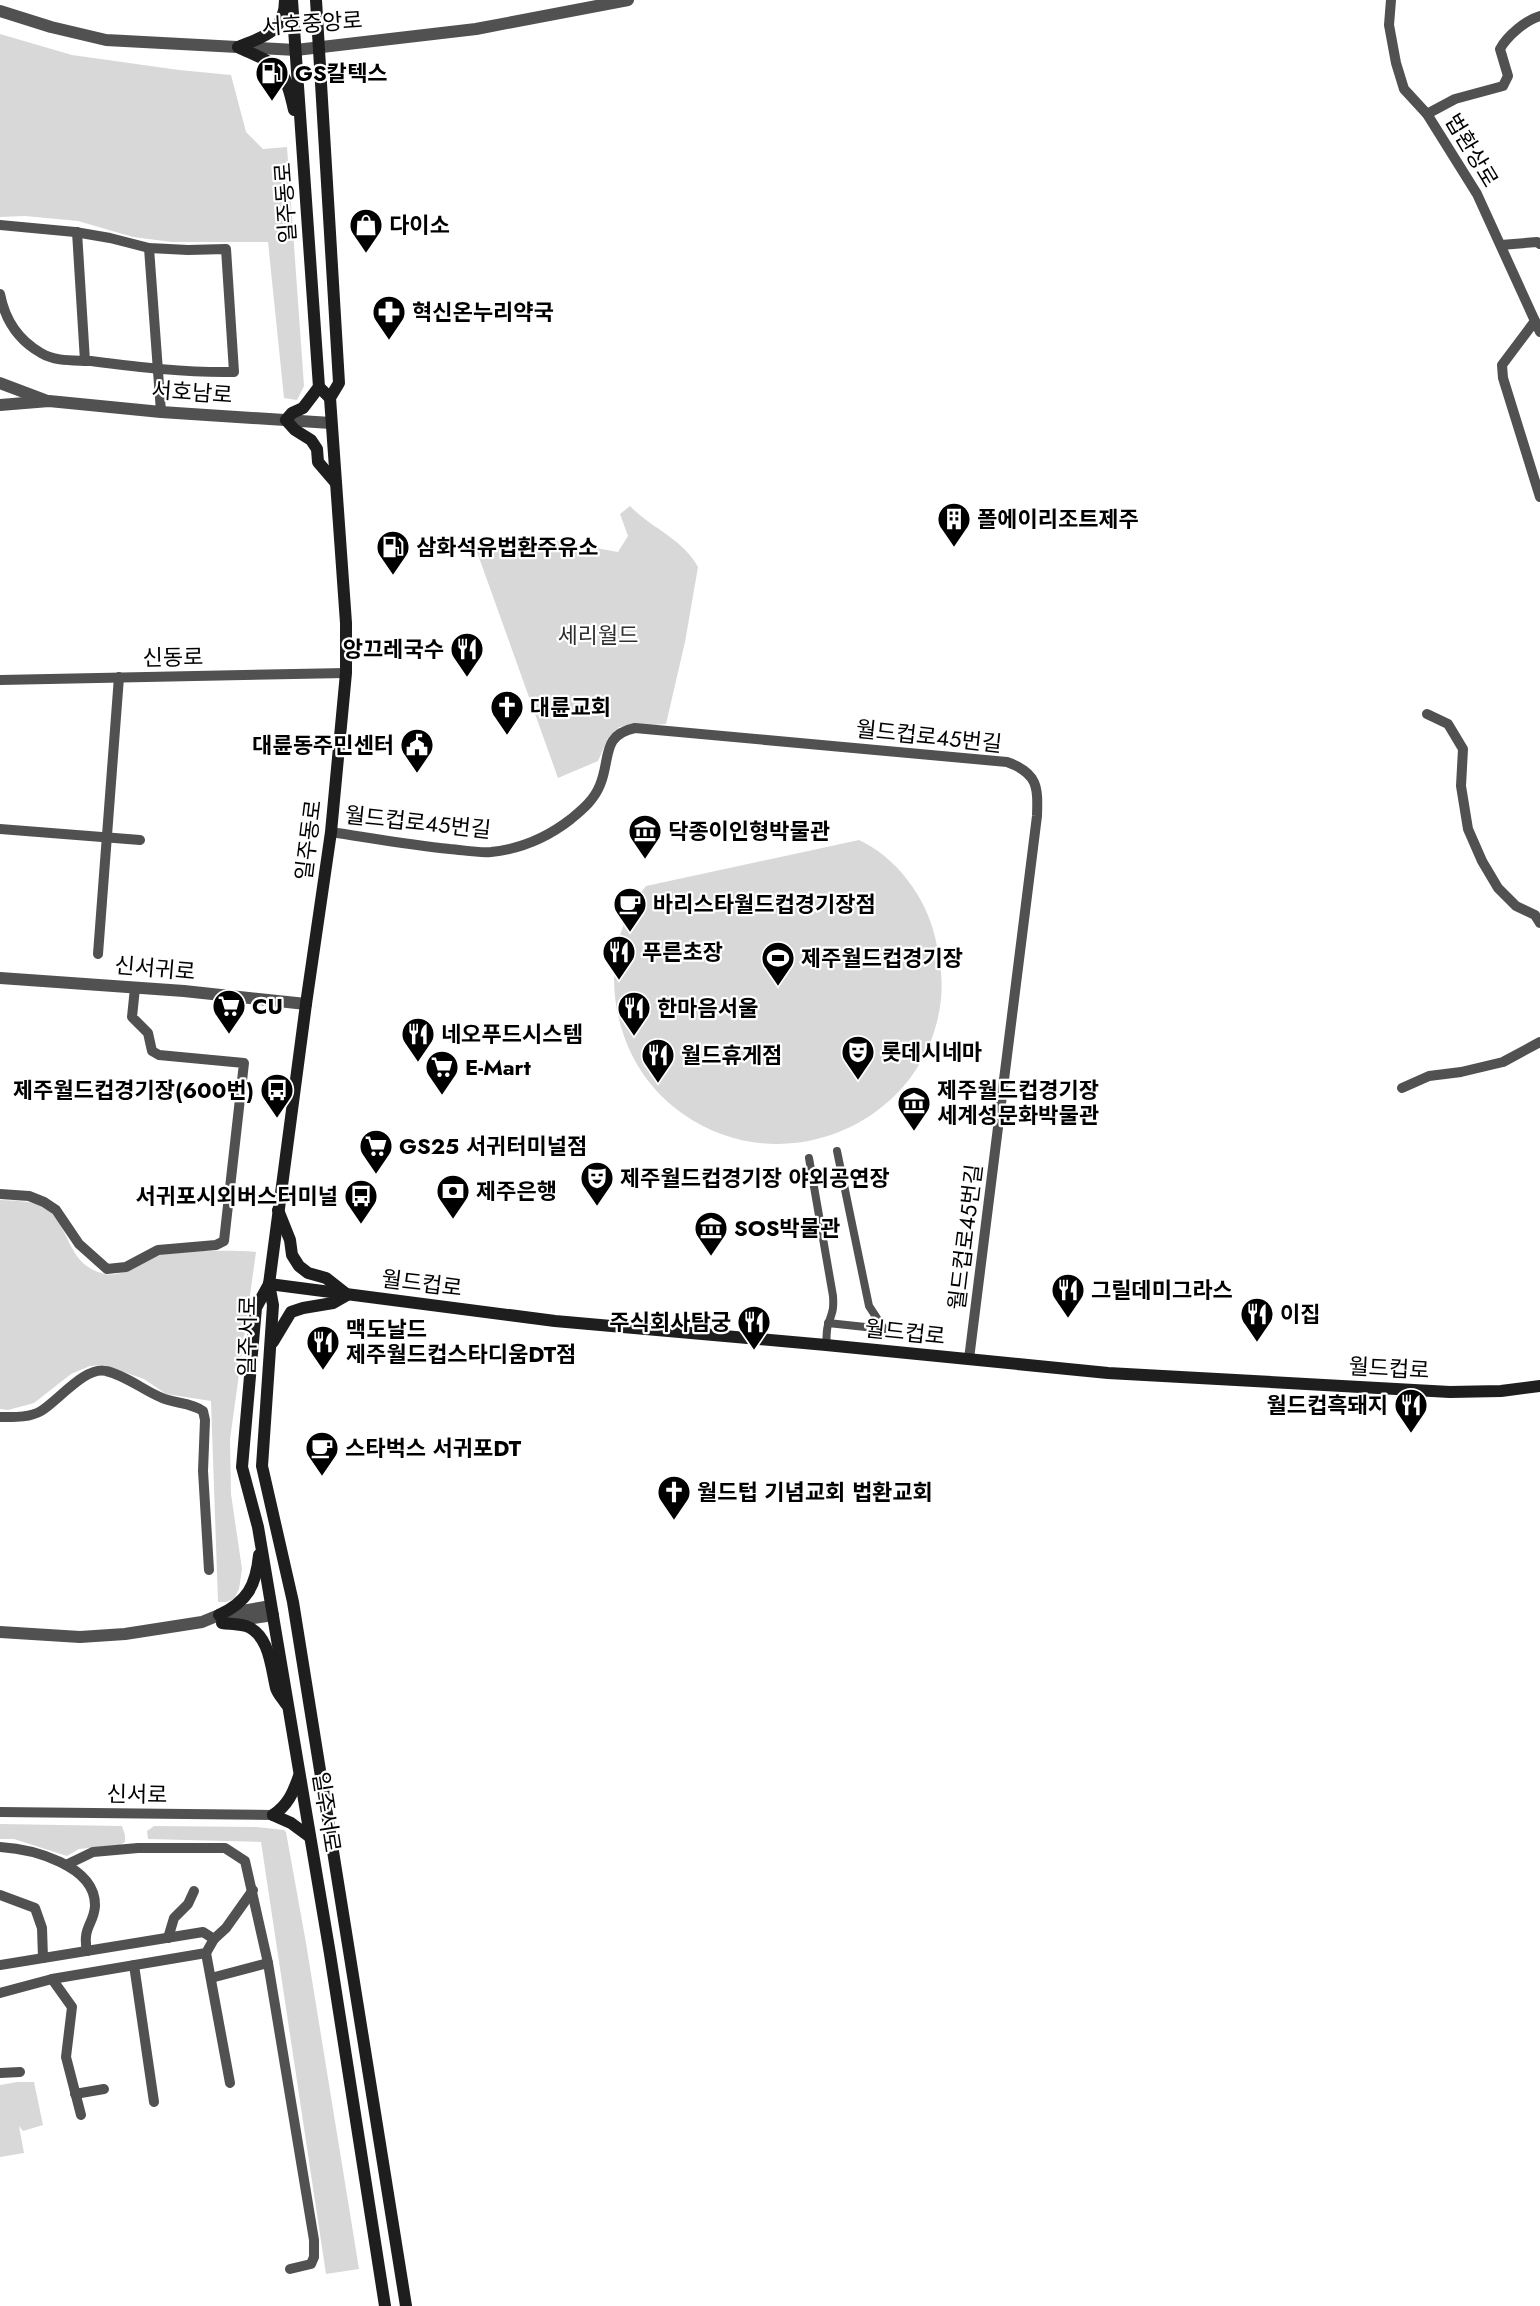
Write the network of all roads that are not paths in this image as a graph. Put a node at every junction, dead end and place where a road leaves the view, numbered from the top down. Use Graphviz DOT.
graph roads {
  1 [pos="285,0"];
  2 [pos="292,0"];
  3 [pos="316,0"];
  4 [pos="628,0"];
  5 [pos="1391,0"];
  6 [pos="0,11"];
  7 [pos="1540,16"];
  8 [pos="320,46"];
  9 [pos="238,47"];
  10 [pos="296,50"];
  11 [pos="1427,114"];
  12 [pos="302,136"];
  13 [pos="0,225"];
  14 [pos="77,232"];
  15 [pos="1540,244"];
  16 [pos="1501,245"];
  17 [pos="149,248"];
  18 [pos="0,294"];
  19 [pos="1535,321"];
  20 [pos="1540,332"];
  21 [pos="85,361"];
  22 [pos="158,369"];
  23 [pos="0,383"];
  24 [pos="319,387"];
  25 [pos="330,398"];
  26 [pos="49,401"];
  27 [pos="0,405"];
  28 [pos="161,412"];
  29 [pos="286,420"];
  30 [pos="332,423"];
  31 [pos="336,483"];
  32 [pos="1540,497"];
  33 [pos="346,673"];
  34 [pos="119,677"];
  35 [pos="0,680"];
  36 [pos="1427,714"];
  37 [pos="0,829"];
  38 [pos="331,832"];
  39 [pos="107,837"];
  40 [pos="140,840"];
  41 [pos="1540,923"];
  42 [pos="98,954"];
  43 [pos="0,978"];
  44 [pos="135,988"];
  45 [pos="306,1004"];
  46 [pos="1540,1042"];
  47 [pos="1402,1088"];
  48 [pos="837,1150"];
  49 [pos="809,1158"];
  50 [pos="0,1194"];
  51 [pos="278,1209"];
  52 [pos="268,1284"];
  53 [pos="347,1295"];
  54 [pos="828,1323"];
  55 [pos="826,1345"];
  56 [pos="270,1347"];
  57 [pos="969,1359"];
  58 [pos="1540,1386"];
  59 [pos="0,1417"];
  60 [pos="258,1527"];
  61 [pos="209,1570"];
  62 [pos="294,1607"];
  63 [pos="272,1611"];
  64 [pos="221,1619"];
  65 [pos="0,1632"];
  66 [pos="288,1707"];
  67 [pos="300,1775"];
  68 [pos="0,1812"];
  69 [pos="273,1815"];
  70 [pos="310,1837"];
  71 [pos="0,1847"];
  72 [pos="66,1865"];
  73 [pos="253,1890"];
  74 [pos="194,1891"];
  75 [pos="0,1895"];
  76 [pos="168,1938"];
  77 [pos="214,1939"];
  78 [pos="87,1951"];
  79 [pos="206,1953"];
  80 [pos="43,1958"];
  81 [pos="268,1963"];
  82 [pos="0,1965"];
  83 [pos="134,1965"];
  84 [pos="211,1978"];
  85 [pos="52,1979"];
  86 [pos="0,1993"];
  87 [pos="20,2072"];
  88 [pos="0,2073"];
  89 [pos="230,2083"];
  90 [pos="104,2089"];
  91 [pos="75,2094"];
  92 [pos="154,2102"];
  93 [pos="81,2115"];
  94 [pos="290,2269"];
  95 [pos="385,2306"];
  96 [pos="406,2306"];
  1 -- 9 [label="main road"];
  2 -- 10 [label="main road, 일주동로"];
  3 -- 8 [label="main road, 일주동로"];
  4 -- 8 [label="street, 서호중앙로"];
  5 -- 11 [label="street, 법환상로"];
  6 -- 9 [label="street, 서호중앙로"];
  7 -- 11 [label="street"];
  8 -- 10 [label="street, 서호중앙로"];
  8 -- 25 [label="main road, 일주동로"];
  9 -- 10 [label="street, 서호중앙로"];
  9 -- 12 [label="main road"];
  10 -- 12 [label="main road, 일주동로"];
  11 -- 16 [label="street, 법환상로"];
  12 -- 24 [label="main road, 일주동로"];
  13 -- 14 [label="street"];
  14 -- 17 [label="street"];
  14 -- 21 [label="street"];
  15 -- 16 [label="street"];
  16 -- 19 [label="street, 법환상로"];
  17 -- 22 [label="street"];
  17 -- 22 [label="street"];
  18 -- 21 [label="street"];
  19 -- 20 [label="street, 법환상로"];
  19 -- 32 [label="street"];
  21 -- 22 [label="street"];
  22 -- 28 [label="street"];
  23 -- 26 [label="street"];
  24 -- 25 [label="main road"];
  24 -- 29 [label="main road"];
  25 -- 30 [label="main road, 일주동로"];
  26 -- 27 [label="street"];
  26 -- 28 [label="street, 서호남로"];
  28 -- 29 [label="street, 서호남로"];
  29 -- 30 [label="street, 서호남로"];
  29 -- 31 [label="main road"];
  30 -- 31 [label="main road, 일주동로"];
  31 -- 33 [label="main road, 일주동로"];
  33 -- 34 [label="street, 신동로"];
  33 -- 38 [label="main road, 일주동로"];
  34 -- 35 [label="street, 신동로"];
  34 -- 39 [label="street"];
  36 -- 41 [label="street"];
  37 -- 39 [label="street"];
  38 -- 45 [label="main road, 일주동로"];
  38 -- 57 [label="street, 월드컵로45번길"];
  39 -- 40 [label="street"];
  39 -- 42 [label="street"];
  43 -- 44 [label="street, 신서귀로"];
  44 -- 45 [label="street, 신서귀로"];
  44 -- 50 [label="street"];
  45 -- 51 [label="main road, 일주동로"];
  46 -- 47 [label="street"];
  48 -- 54 [label="street"];
  49 -- 54 [label="street"];
  51 -- 52 [label="main road, 일주동로"];
  51 -- 53 [label="main road"];
  52 -- 53 [label="main road, 월드컵로"];
  52 -- 56 [label="main road, 일주서로"];
  52 -- 60 [label="main road, 일주서로"];
  53 -- 55 [label="main road, 월드컵로"];
  53 -- 56 [label="main road"];
  54 -- 55 [label="street"];
  55 -- 57 [label="main road, 월드컵로"];
  56 -- 62 [label="main road, 일주서로"];
  57 -- 58 [label="main road, 월드컵로"];
  59 -- 61 [label="street"];
  60 -- 63 [label="main road, 일주서로"];
  60 -- 64 [label="main road"];
  62 -- 63 [label="main road"];
  62 -- 96 [label="main road, 일주서로"];
  63 -- 64 [label="street"];
  63 -- 66 [label="main road, 일주서로"];
  64 -- 65 [label="street"];
  64 -- 66 [label="main road"];
  66 -- 67 [label="main road, 일주서로"];
  67 -- 69 [label="main road"];
  67 -- 70 [label="main road, 일주서로"];
  68 -- 69 [label="street, 신서로"];
  69 -- 70 [label="main road"];
  70 -- 95 [label="main road, 일주서로"];
  71 -- 72 [label="street"];
  72 -- 73 [label="street"];
  72 -- 78 [label="street"];
  73 -- 77 [label="street"];
  73 -- 81 [label="street"];
  74 -- 76 [label="street"];
  75 -- 80 [label="street"];
  76 -- 77 [label="street"];
  76 -- 78 [label="street"];
  77 -- 79 [label="street"];
  78 -- 80 [label="street"];
  79 -- 83 [label="street"];
  79 -- 84 [label="street"];
  80 -- 82 [label="street"];
  81 -- 84 [label="street"];
  81 -- 94 [label="street"];
  83 -- 85 [label="street"];
  83 -- 92 [label="street"];
  84 -- 89 [label="street"];
  85 -- 86 [label="street"];
  85 -- 91 [label="street"];
  87 -- 88 [label="street"];
  90 -- 91 [label="street"];
  91 -- 93 [label="street"];
}
